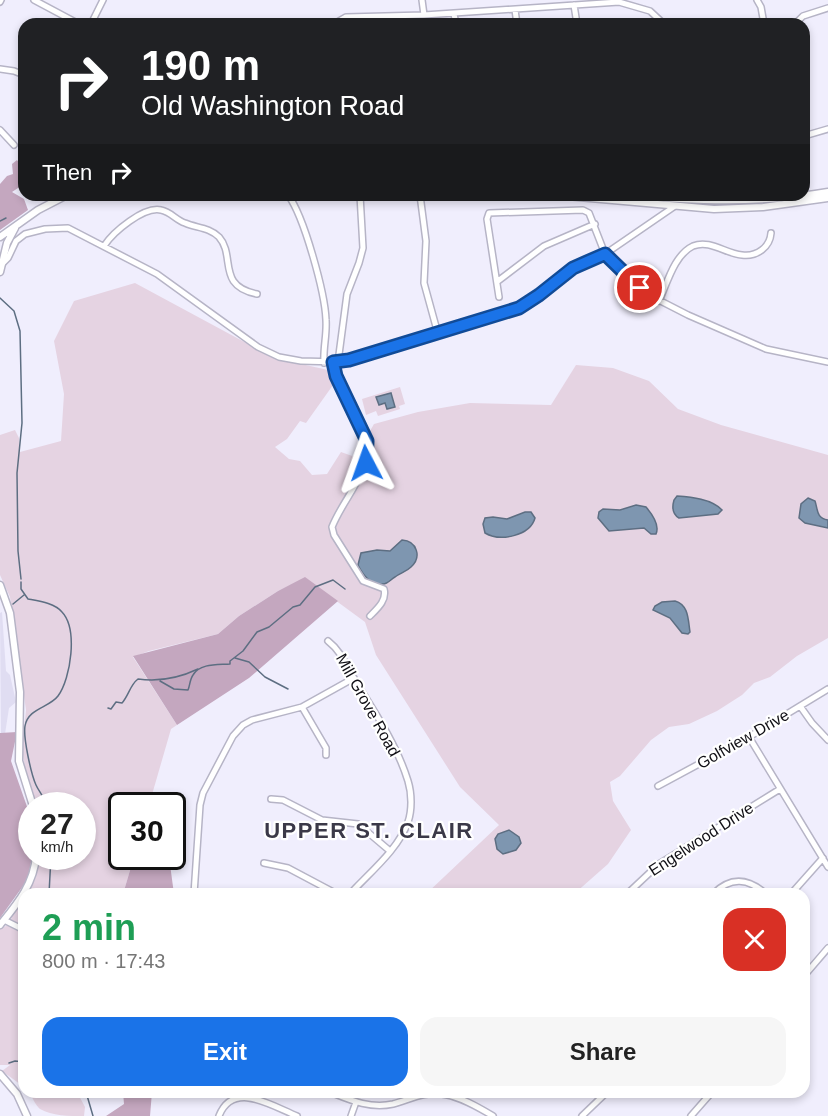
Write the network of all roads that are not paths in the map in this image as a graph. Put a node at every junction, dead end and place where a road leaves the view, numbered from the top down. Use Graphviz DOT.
graph roads {
  1 [pos="34,0"];
  2 [pos="103,0"];
  3 [pos="422,0"];
  4 [pos="757,0"];
  5 [pos="556,3"];
  6 [pos="574,5"];
  7 [pos="828,8"];
  8 [pos="515,10"];
  9 [pos="454,14"];
  10 [pos="424,15"];
  11 [pos="68,18"];
  12 [pos="94,18"];
  13 [pos="344,18"];
  14 [pos="455,18"];
  15 [pos="516,18"];
  16 [pos="576,18"];
  17 [pos="658,18"];
  18 [pos="763,18"];
  19 [pos="801,18"];
  20 [pos="0,69"];
  21 [pos="18,73"];
  22 [pos="828,129"];
  23 [pos="0,130"];
  24 [pos="810,134"];
  25 [pos="14,145"];
  26 [pos="828,192"];
  27 [pos="810,194"];
  28 [pos="828,198"];
  29 [pos="810,200"];
  30 [pos="57,201"];
  31 [pos="292,201"];
  32 [pos="360,201"];
  33 [pos="421,201"];
  34 [pos="620,201"];
  35 [pos="682,201"];
  36 [pos="804,201"];
  37 [pos="674,206"];
  38 [pos="595,224"];
  39 [pos="17,225"];
  40 [pos="771,233"];
  41 [pos="0,237"];
  42 [pos="104,246"];
  43 [pos="0,252"];
  44 [pos="605,254"];
  45 [pos="2,264"];
  46 [pos="0,272"];
  47 [pos="498,281"];
  48 [pos="257,294"];
  49 [pos="500,297"];
  50 [pos="659,301"];
  51 [pos="438,333"];
  52 [pos="335,362"];
  53 [pos="828,362"];
  54 [pos="324,363"];
  55 [pos="0,585"];
  56 [pos="9,609"];
  57 [pos="0,611"];
  58 [pos="370,616"];
  59 [pos="328,641"];
  60 [pos="354,678"];
  61 [pos="828,689"];
  62 [pos="800,706"];
  63 [pos="303,707"];
  64 [pos="749,737"];
  65 [pos="828,740"];
  66 [pos="326,755"];
  67 [pos="658,786"];
  68 [pos="780,789"];
  69 [pos="29,792"];
  70 [pos="272,799"];
  71 [pos="390,851"];
  72 [pos="823,858"];
  73 [pos="264,863"];
  74 [pos="828,867"];
  75 [pos="32,870"];
  76 [pos="26,888"];
  77 [pos="194,888"];
  78 [pos="326,888"];
  79 [pos="356,888"];
  80 [pos="633,888"];
  81 [pos="721,888"];
  82 [pos="758,888"];
  83 [pos="796,888"];
  84 [pos="18,900"];
  85 [pos="2,923"];
  86 [pos="18,928"];
  87 [pos="828,948"];
  88 [pos="810,969"];
  89 [pos="0,1074"];
  90 [pos="18,1096"];
  91 [pos="20,1098"];
  92 [pos="229,1098"];
  93 [pos="249,1098"];
  94 [pos="346,1098"];
  95 [pos="412,1098"];
  96 [pos="458,1098"];
  97 [pos="601,1098"];
  98 [pos="707,1098"];
  99 [pos="462,1100"];
  100 [pos="356,1102"];
  101 [pos="27,1116"];
  102 [pos="219,1116"];
  103 [pos="297,1116"];
  104 [pos="351,1116"];
  105 [pos="493,1116"];
  106 [pos="582,1116"];
  107 [pos="691,1116"];
  1 -- 11 [label="street"];
  2 -- 12 [label="street"];
  3 -- 10 [label="street"];
  4 -- 18 [label="street"];
  5 -- 6 [label="street"];
  5 -- 8 [label="street"];
  6 -- 16 [label="street"];
  6 -- 17 [label="street"];
  7 -- 19 [label="street"];
  8 -- 9 [label="street"];
  8 -- 15 [label="street"];
  9 -- 10 [label="street"];
  9 -- 14 [label="street"];
  10 -- 13 [label="street"];
  20 -- 21 [label="street"];
  22 -- 24 [label="street"];
  23 -- 25 [label="street"];
  26 -- 27 [label="main road"];
  28 -- 29 [label="main road"];
  30 -- 39 [label="main road"];
  31 -- 54 [label="street"];
  32 -- 52 [label="street"];
  33 -- 51 [label="street"];
  34 -- 37 [label="main road"];
  35 -- 37 [label="street"];
  36 -- 37 [label="main road"];
  37 -- 44 [label="street"];
  38 -- 44 [label="street"];
  38 -- 47 [label="street"];
  38 -- 47 [label="street"];
  39 -- 41 [label="main road"];
  39 -- 45 [label="main road"];
  40 -- 50 [label="street"];
  42 -- 45 [label="street"];
  42 -- 48 [label="street"];
  42 -- 54 [label="street"];
  43 -- 45 [label="main road"];
  44 -- 50 [label="street"];
  44 -- 51 [label="street"];
  45 -- 46 [label="main road"];
  47 -- 49 [label="street"];
  50 -- 53 [label="street"];
  51 -- 52 [label="street"];
  52 -- 54 [label="street"];
  52 -- 58 [label="street"];
  55 -- 56 [label="main road"];
  56 -- 57 [label="street"];
  56 -- 69 [label="main road"];
  59 -- 60 [label="street, Mill Grove Road"];
  60 -- 63 [label="street"];
  60 -- 71 [label="street, Mill Grove Road"];
  61 -- 62 [label="street, Golfview Drive"];
  62 -- 64 [label="street, Golfview Drive"];
  62 -- 65 [label="street"];
  63 -- 66 [label="street"];
  63 -- 77 [label="street"];
  64 -- 67 [label="street, Golfview Drive"];
  64 -- 68 [label="street"];
  68 -- 72 [label="street"];
  68 -- 80 [label="street, Engelwood Drive"];
  70 -- 71 [label="street"];
  71 -- 79 [label="street, Mill Grove Road"];
  72 -- 74 [label="street"];
  72 -- 83 [label="street"];
  73 -- 78 [label="street"];
  75 -- 76 [label="main road"];
  81 -- 82 [label="street"];
  84 -- 85 [label="main road"];
  85 -- 86 [label="street"];
  87 -- 88 [label="street"];
  89 -- 90 [label="main road"];
  91 -- 101 [label="main road"];
  92 -- 102 [label="street"];
  93 -- 103 [label="street"];
  94 -- 100 [label="street"];
  95 -- 100 [label="street"];
  96 -- 99 [label="street"];
  97 -- 106 [label="street"];
  98 -- 107 [label="street"];
  99 -- 105 [label="street"];
  100 -- 104 [label="street"];
}
